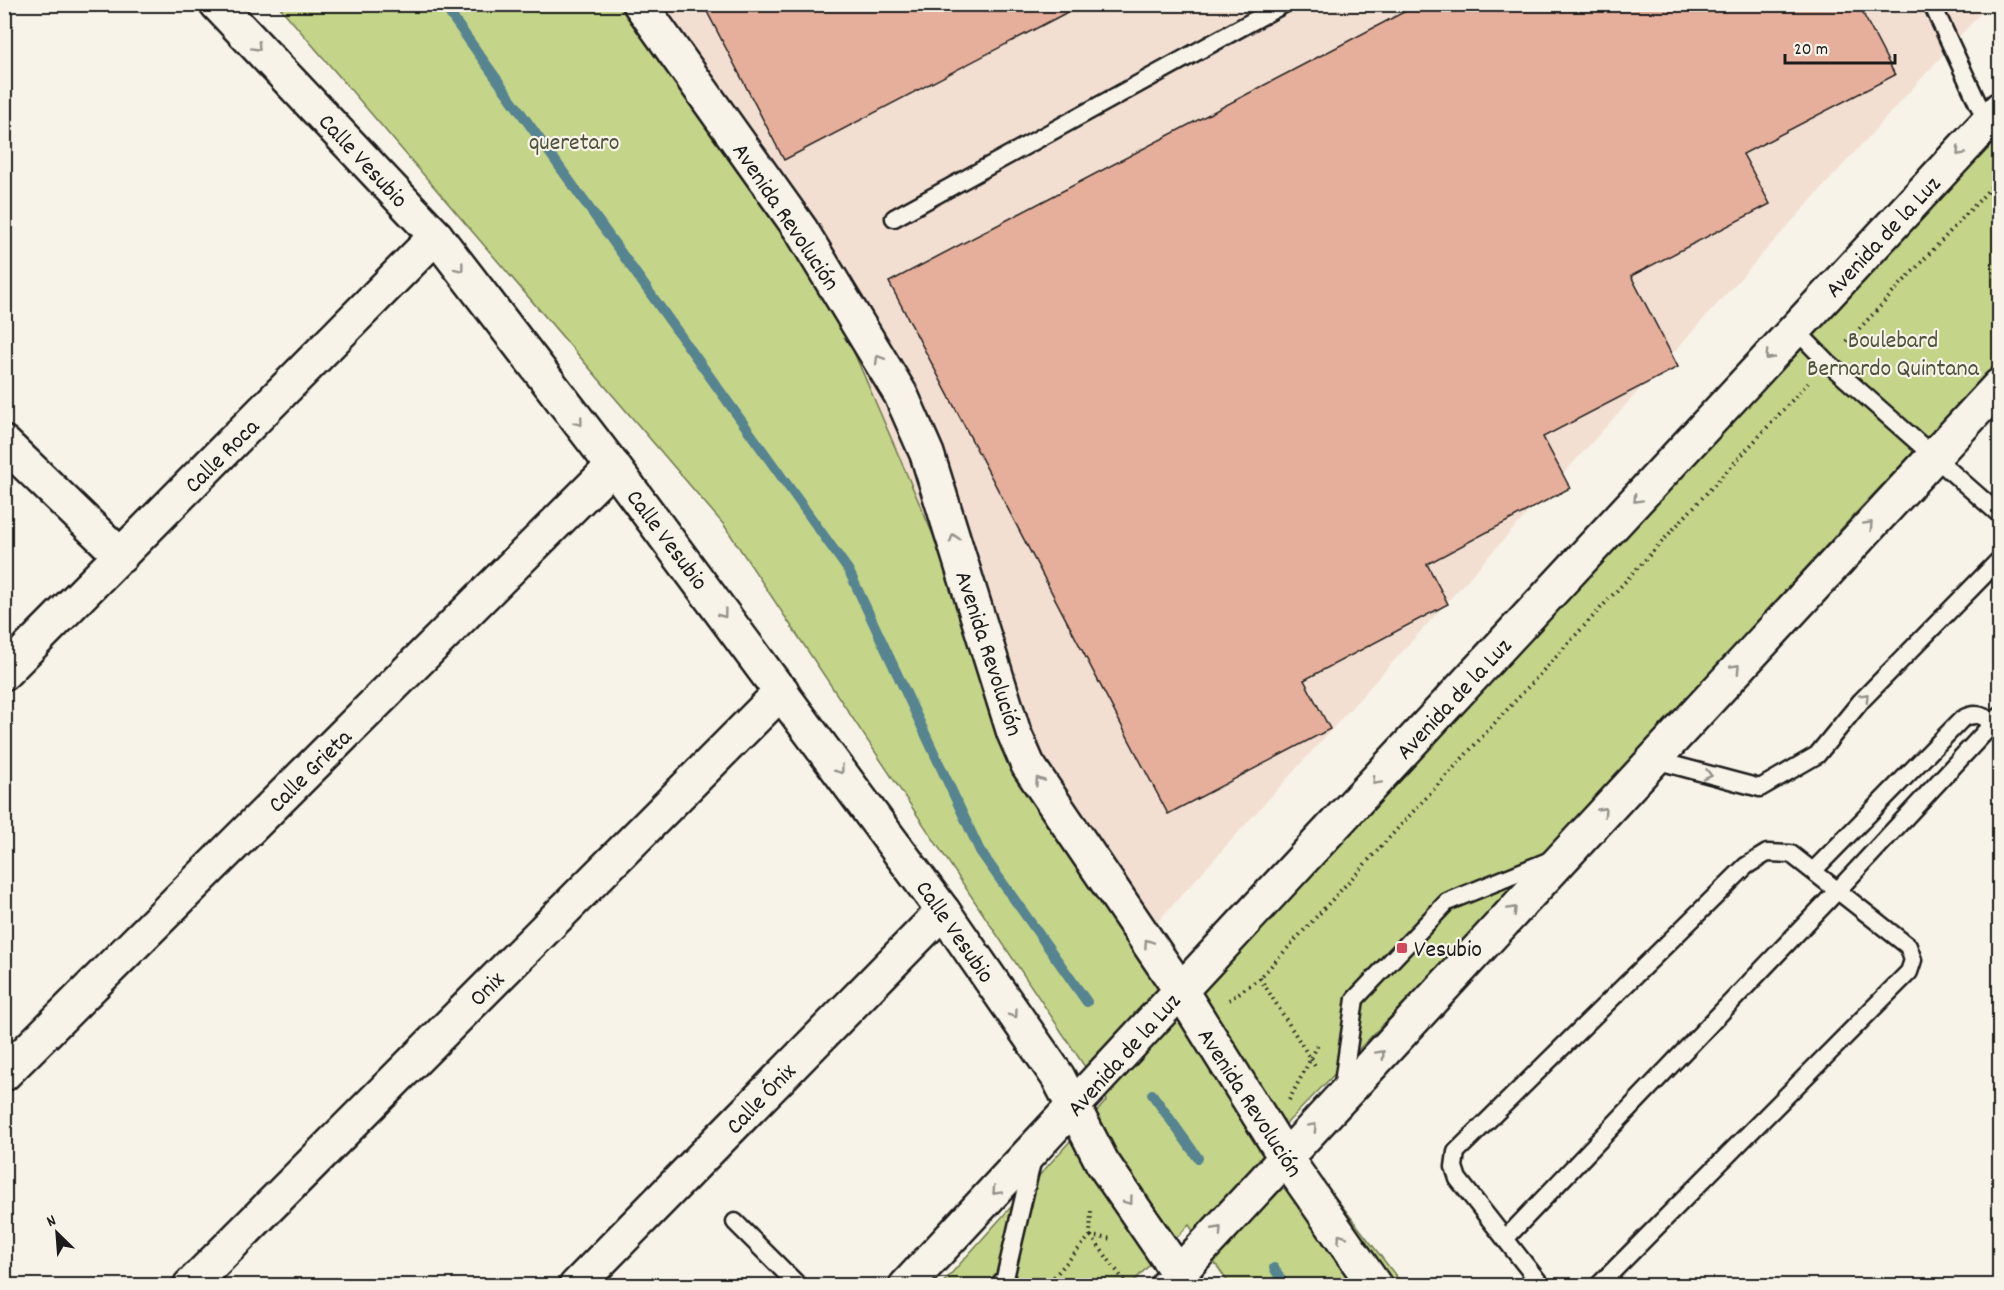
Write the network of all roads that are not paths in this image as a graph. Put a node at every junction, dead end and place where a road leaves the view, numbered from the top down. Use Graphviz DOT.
graph roads {
  1 [pos="217,4"];
  2 [pos="640,4"];
  3 [pos="1284,4"];
  4 [pos="1932,4"];
  5 [pos="1993,116"];
  6 [pos="894,218"];
  7 [pos="436,236"];
  8 [pos="1795,329"];
  9 [pos="2000,385"];
  10 [pos="4,443"];
  11 [pos="1932,457"];
  12 [pos="613,466"];
  13 [pos="2000,514"];
  14 [pos="121,556"];
  15 [pos="2000,559"];
  16 [pos="4,673"];
  17 [pos="782,691"];
  18 [pos="1997,719"];
  19 [pos="1652,759"];
  20 [pos="1564,854"];
  21 [pos="1813,871"];
  22 [pos="1838,890"];
  23 [pos="943,911"];
  24 [pos="1181,991"];
  25 [pos="4,1074"];
  26 [pos="1341,1097"];
  27 [pos="1073,1109"];
  28 [pos="1036,1149"];
  29 [pos="1285,1157"];
  30 [pos="735,1222"];
  31 [pos="1505,1239"];
  32 [pos="1178,1282"];
  33 [pos="190,1286"];
  34 [pos="576,1286"];
  35 [pos="800,1286"];
  36 [pos="906,1286"];
  37 [pos="998,1286"];
  38 [pos="1375,1286"];
  39 [pos="1542,1286"];
  40 [pos="1598,1286"];
  1 -- 7 [label="street, Calle Vesubio, one-way"];
  24 -- 2 [label="street, Avenida Revolución, one-way"];
  3 -- 6 [label="lane"];
  4 -- 5 [label="lane"];
  5 -- 8 [label="street, Avenida de la Luz, one-way"];
  7 -- 12 [label="street, Calle Vesubio, one-way"];
  7 -- 14 [label="street, Calle Roca"];
  8 -- 11 [label="lane"];
  8 -- 24 [label="street, Avenida de la Luz, one-way"];
  9 -- 11 [label="street"];
  10 -- 14 [label="street"];
  11 -- 13 [label="lane"];
  19 -- 11 [label="street, one-way"];
  12 -- 17 [label="street, Calle Vesubio, one-way"];
  12 -- 25 [label="street, Calle Grieta"];
  14 -- 16 [label="street, Calle Roca"];
  19 -- 15 [label="lane, one-way"];
  17 -- 23 [label="street, Calle Vesubio, one-way"];
  17 -- 33 [label="street, Onix"];
  18 -- 21 [label="lane"];
  18 -- 22 [label="lane"];
  20 -- 19 [label="street, one-way"];
  26 -- 20 [label="street, one-way"];
  20 -- 26 [label="lane"];
  21 -- 22 [label="lane"];
  21 -- 31 [label="lane"];
  22 -- 31 [label="lane"];
  22 -- 40 [label="lane"];
  23 -- 27 [label="street, Calle Vesubio, one-way"];
  23 -- 34 [label="street, Calle Ónix"];
  24 -- 27 [label="street, Avenida de la Luz"];
  24 -- 29 [label="street, Avenida Revolución"];
  29 -- 26 [label="street, one-way"];
  27 -- 28 [label="street, Avenida de la Luz"];
  27 -- 32 [label="street, Calle Vesubio, one-way"];
  28 -- 36 [label="street, Avenida de la Luz, one-way"];
  28 -- 37 [label="lane"];
  32 -- 29 [label="street, one-way"];
  38 -- 29 [label="street, Avenida Revolución, one-way"];
  30 -- 35 [label="lane"];
  31 -- 39 [label="lane"];
}
